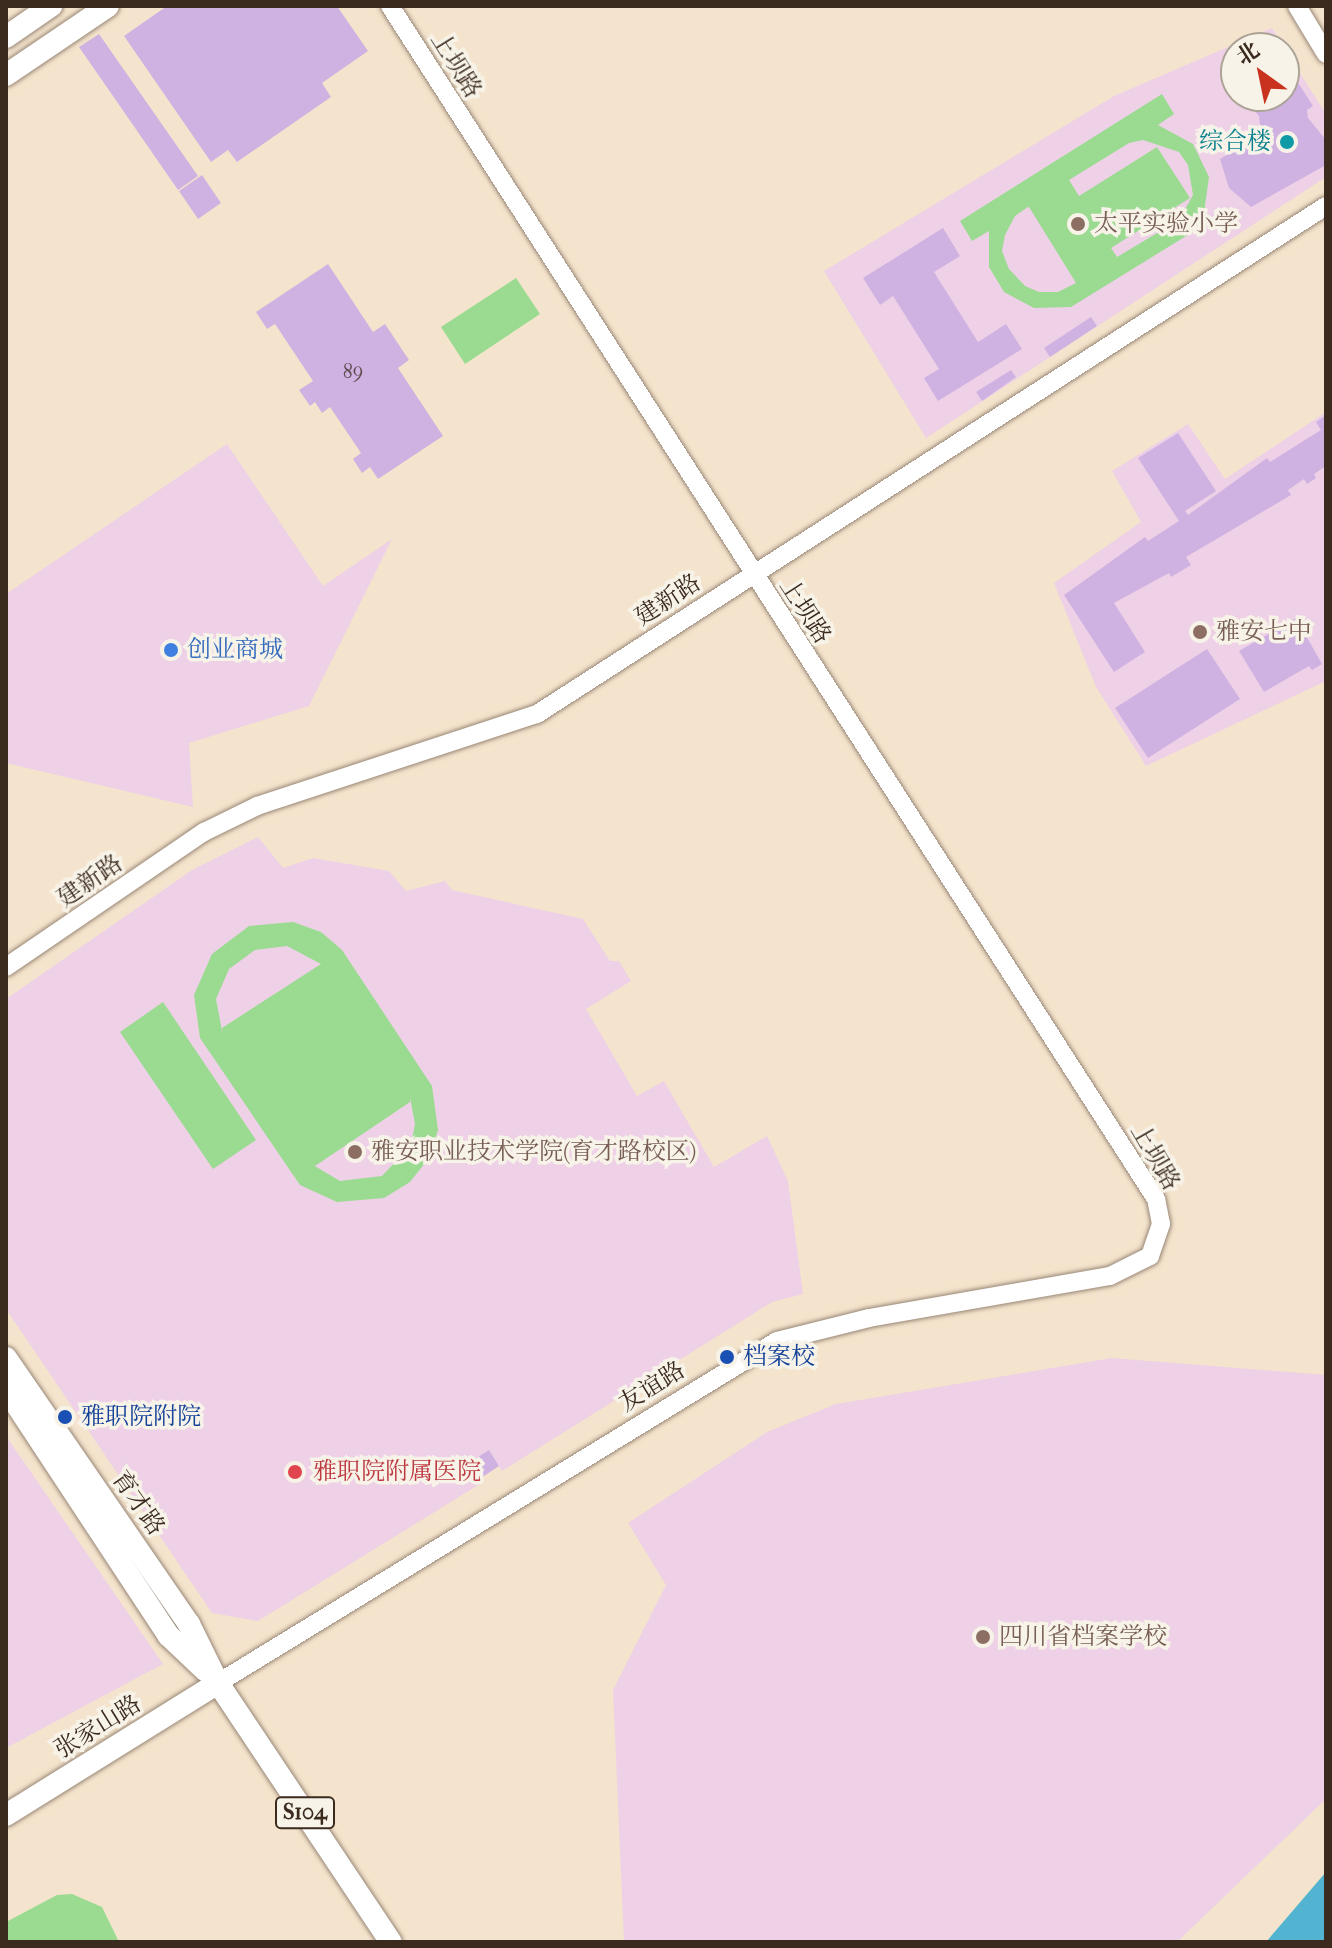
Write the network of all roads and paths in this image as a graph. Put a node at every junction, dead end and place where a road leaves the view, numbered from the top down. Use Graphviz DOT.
graph roads {
  1 [pos="51,6"];
  2 [pos="108,6"];
  3 [pos="390,6"];
  4 [pos="1297,6"];
  5 [pos="6,37"];
  6 [pos="1326,54"];
  7 [pos="6,75"];
  8 [pos="1326,206"];
  9 [pos="753,573"];
  10 [pos="6,967"];
  11 [pos="1155,1247"];
  12 [pos="6,1358"];
  13 [pos="6,1389"];
  14 [pos="218,1683"];
  15 [pos="6,1815"];
  16 [pos="391,1942"];
  1 -- 5 [label="main road"];
  2 -- 7 [label="main road"];
  3 -- 9 [label="street, 上坝路"];
  4 -- 6 [label="street"];
  8 -- 9 [label="street, 建新路"];
  9 -- 10 [label="street, 建新路"];
  9 -- 11 [label="street, 上坝路"];
  11 -- 14 [label="street, 友谊路"];
  12 -- 14 [label="main road, 育才路"];
  13 -- 14 [label="main road, 育才路"];
  14 -- 15 [label="main road, 张家山路"];
  14 -- 16 [label="main road, 育才路 / S104"];
}
